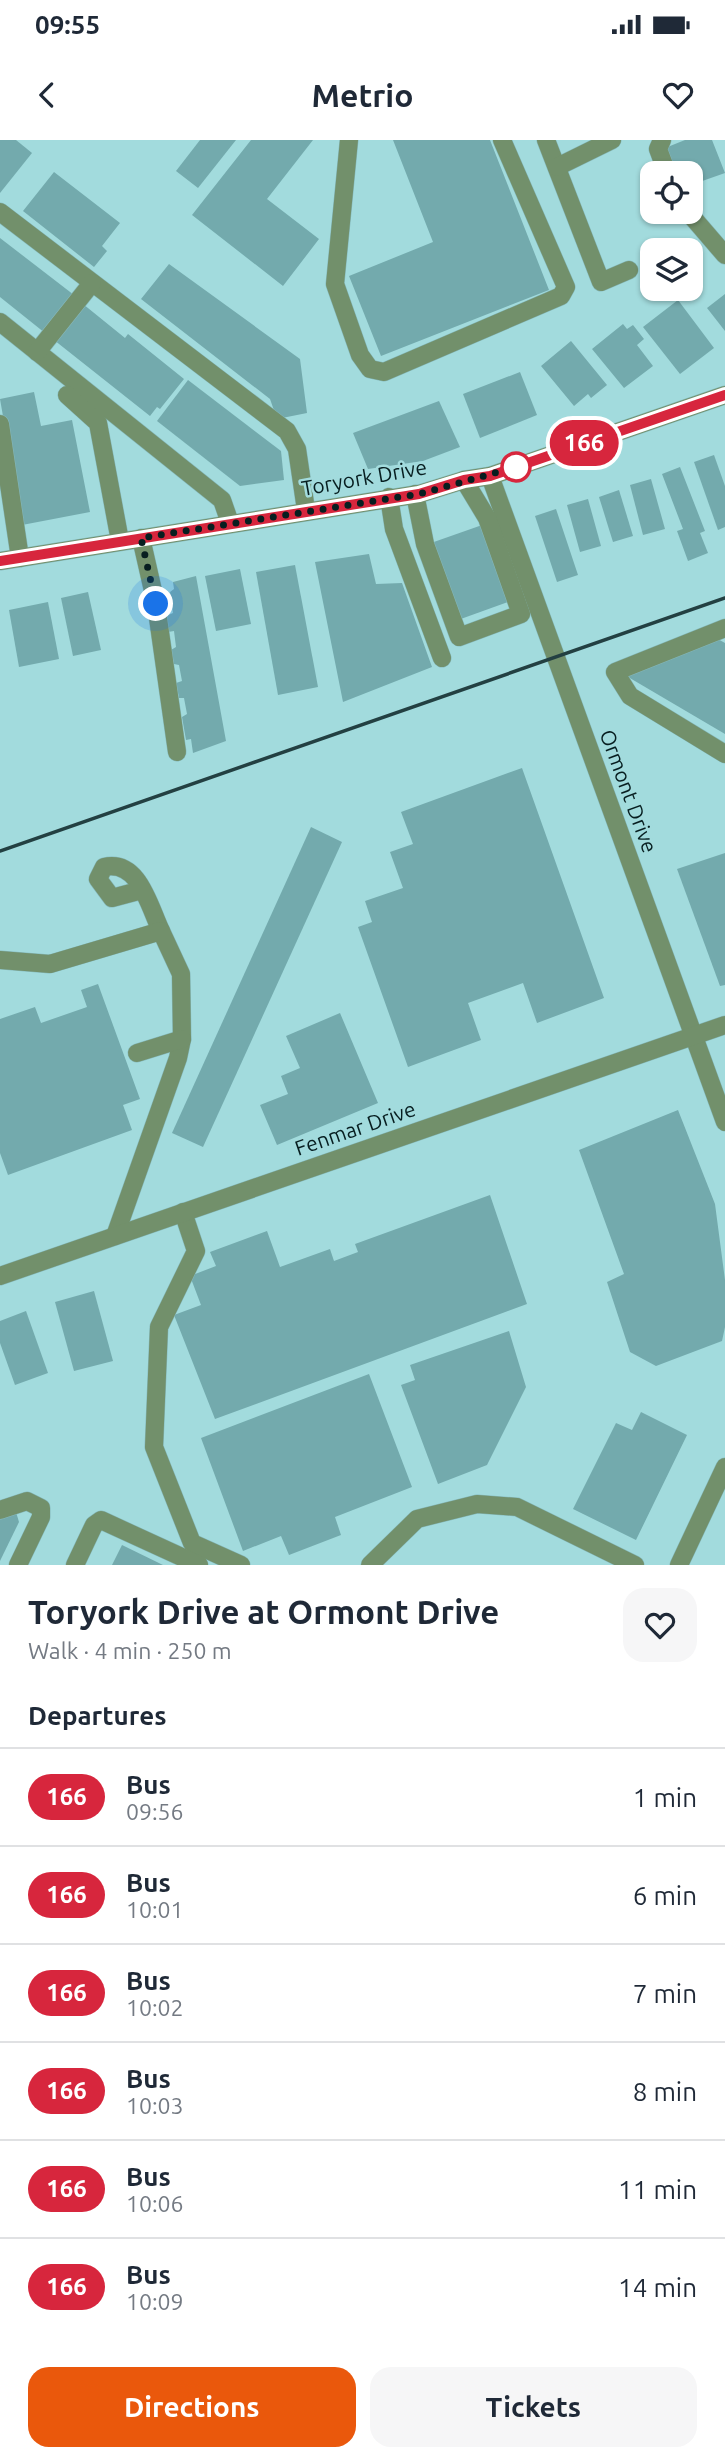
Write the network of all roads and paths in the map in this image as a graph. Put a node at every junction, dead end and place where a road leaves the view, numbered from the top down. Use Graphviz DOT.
graph roads {
  1 [pos="349,140"];
  2 [pos="502,140"];
  3 [pos="546,140"];
  4 [pos="612,140"];
  5 [pos="662,140"];
  6 [pos="662,161"];
  7 [pos="556,167"];
  8 [pos="0,212"];
  9 [pos="698,224"];
  10 [pos="725,255"];
  11 [pos="629,270"];
  12 [pos="92,282"];
  13 [pos="0,322"];
  14 [pos="37,352"];
  15 [pos="67,395"];
  16 [pos="725,395"];
  17 [pos="0,424"];
  18 [pos="490,476"];
  19 [pos="464,480"];
  20 [pos="415,494"];
  21 [pos="389,496"];
  22 [pos="306,510"];
  23 [pos="230,523"];
  24 [pos="141,538"];
  25 [pos="120,541"];
  26 [pos="20,558"];
  27 [pos="0,561"];
  28 [pos="725,628"];
  29 [pos="442,658"];
  30 [pos="177,752"];
  31 [pos="725,754"];
  32 [pos="142,890"];
  33 [pos="161,931"];
  34 [pos="0,960"];
  35 [pos="725,1025"];
  36 [pos="694,1035"];
  37 [pos="182,1039"];
  38 [pos="137,1054"];
  39 [pos="725,1122"];
  40 [pos="183,1212"];
  41 [pos="115,1236"];
  42 [pos="0,1276"];
  43 [pos="725,1467"];
  44 [pos="0,1510"];
  45 [pos="18,1565"];
  46 [pos="75,1565"];
  47 [pos="199,1565"];
  48 [pos="241,1565"];
  49 [pos="370,1565"];
  50 [pos="635,1565"];
  51 [pos="679,1565"];
  1 -- 2 [label="street"];
  3 -- 7 [label="street"];
  4 -- 7 [label="street"];
  5 -- 6 [label="street"];
  7 -- 11 [label="street"];
  8 -- 12 [label="street"];
  9 -- 10 [label="street"];
  12 -- 14 [label="street"];
  12 -- 22 [label="street"];
  13 -- 14 [label="street"];
  14 -- 23 [label="street"];
  15 -- 25 [label="street"];
  16 -- 18 [label="street, Toryork Drive"];
  17 -- 26 [label="street"];
  18 -- 19 [label="street, Toryork Drive"];
  18 -- 36 [label="street, Ormont Drive"];
  19 -- 20 [label="street, Toryork Drive"];
  19 -- 20 [label="street"];
  20 -- 21 [label="street, Toryork Drive"];
  21 -- 22 [label="street, Toryork Drive"];
  21 -- 29 [label="street"];
  22 -- 23 [label="street, Toryork Drive"];
  23 -- 24 [label="street, Toryork Drive"];
  24 -- 25 [label="street, Toryork Drive"];
  24 -- 30 [label="street"];
  25 -- 26 [label="street, Toryork Drive"];
  26 -- 27 [label="street, Toryork Drive"];
  28 -- 31 [label="street"];
  32 -- 33 [label="street"];
  33 -- 34 [label="street"];
  33 -- 37 [label="street"];
  35 -- 36 [label="street, Fenmar Drive"];
  36 -- 39 [label="street, Ormont Drive"];
  36 -- 40 [label="street, Fenmar Drive"];
  37 -- 38 [label="street"];
  37 -- 41 [label="street"];
  40 -- 41 [label="street, Fenmar Drive"];
  40 -- 48 [label="street"];
  41 -- 42 [label="street, Fenmar Drive"];
  43 -- 51 [label="street"];
  44 -- 45 [label="street"];
  46 -- 47 [label="street"];
  49 -- 50 [label="street"];
}
